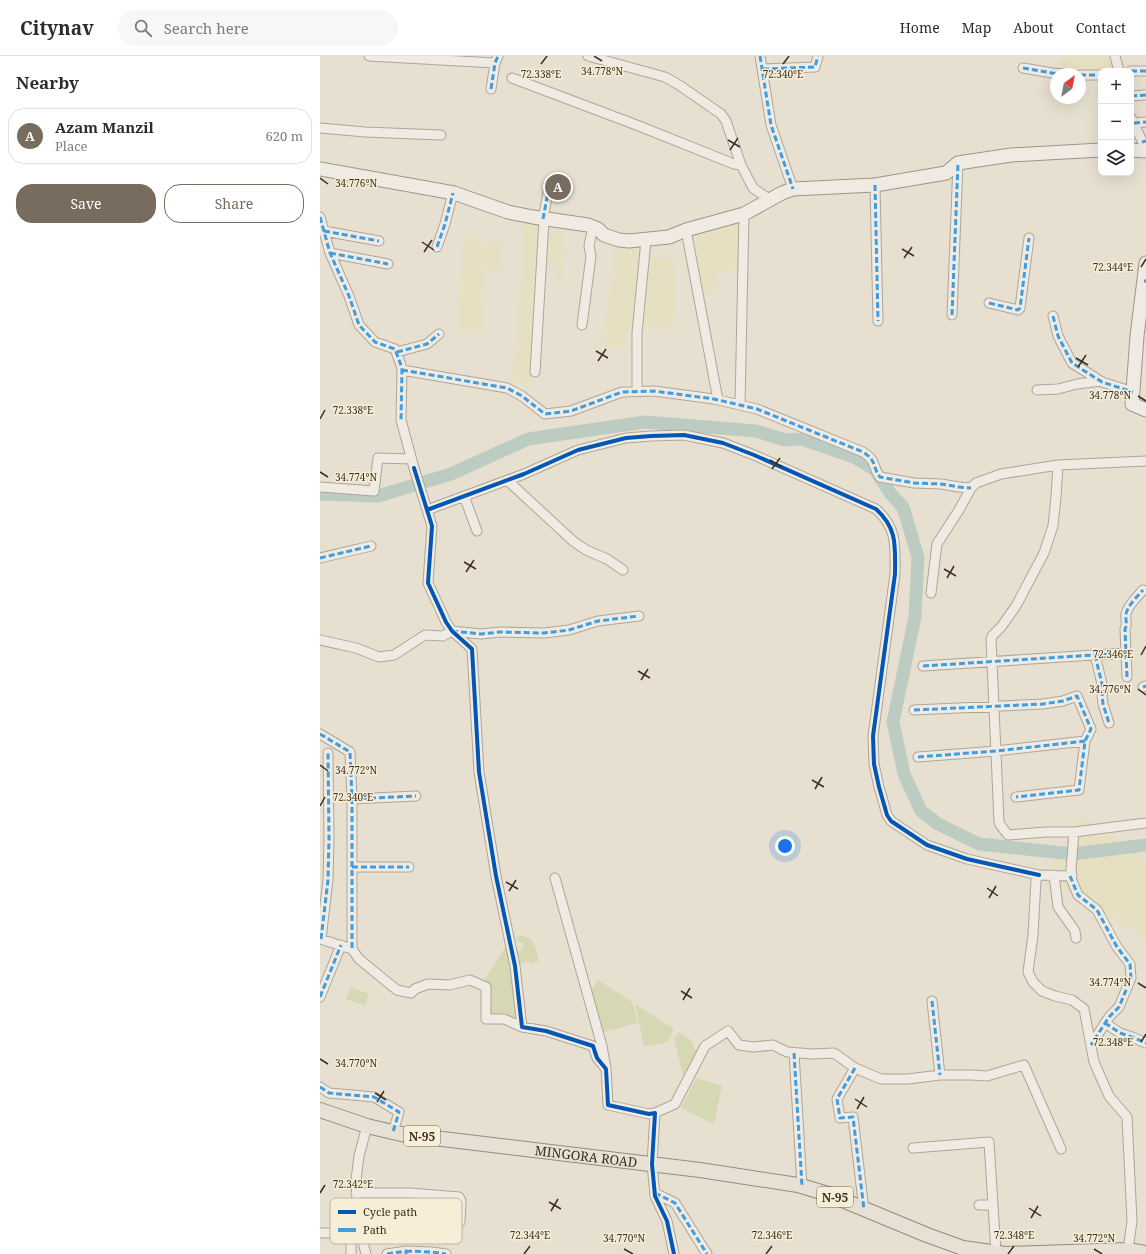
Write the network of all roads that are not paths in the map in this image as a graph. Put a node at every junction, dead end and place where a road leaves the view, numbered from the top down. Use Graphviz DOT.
graph roads {
  1 [pos="369,56"];
  2 [pos="588,56"];
  3 [pos="760,56"];
  4 [pos="818,56"];
  5 [pos="1115,56"];
  6 [pos="497,59"];
  7 [pos="1023,68"];
  8 [pos="1118,68"];
  9 [pos="763,69"];
  10 [pos="1134,71"];
  11 [pos="1146,72"];
  12 [pos="1050,73"];
  13 [pos="1086,75"];
  14 [pos="1098,76"];
  15 [pos="512,78"];
  16 [pos="491,89"];
  17 [pos="1146,95"];
  18 [pos="1134,96"];
  19 [pos="1134,120"];
  20 [pos="1146,122"];
  21 [pos="1134,124"];
  22 [pos="320,128"];
  23 [pos="441,135"];
  24 [pos="1145,146"];
  25 [pos="1134,149"];
  26 [pos="1098,150"];
  27 [pos="958,162"];
  28 [pos="741,165"];
  29 [pos="320,169"];
  30 [pos="550,182"];
  31 [pos="875,185"];
  32 [pos="793,189"];
  33 [pos="453,193"];
  34 [pos="769,199"];
  35 [pos="744,214"];
  36 [pos="320,217"];
  37 [pos="543,219"];
  38 [pos="593,226"];
  39 [pos="686,230"];
  40 [pos="324,231"];
  41 [pos="1030,238"];
  42 [pos="646,240"];
  43 [pos="379,241"];
  44 [pos="437,247"];
  45 [pos="330,253"];
  46 [pos="388,264"];
  47 [pos="1146,264"];
  48 [pos="1145,281"];
  49 [pos="989,303"];
  50 [pos="952,315"];
  51 [pos="1053,316"];
  52 [pos="878,321"];
  53 [pos="582,325"];
  54 [pos="439,334"];
  55 [pos="397,352"];
  56 [pos="402,370"];
  57 [pos="535,372"];
  58 [pos="1101,381"];
  59 [pos="1037,390"];
  60 [pos="637,391"];
  61 [pos="1133,392"];
  62 [pos="718,400"];
  63 [pos="740,405"];
  64 [pos="1146,410"];
  65 [pos="1146,460"];
  66 [pos="413,465"];
  67 [pos="1058,465"];
  68 [pos="507,480"];
  69 [pos="320,487"];
  70 [pos="971,488"];
  71 [pos="464,496"];
  72 [pos="426,507"];
  73 [pos="477,531"];
  74 [pos="371,546"];
  75 [pos="320,558"];
  76 [pos="623,570"];
  77 [pos="1143,590"];
  78 [pos="931,593"];
  79 [pos="639,616"];
  80 [pos="452,631"];
  81 [pos="320,640"];
  82 [pos="1125,652"];
  83 [pos="1095,655"];
  84 [pos="992,662"];
  85 [pos="923,666"];
  86 [pos="1127,677"];
  87 [pos="994,705"];
  88 [pos="914,710"];
  89 [pos="1109,723"];
  90 [pos="320,734"];
  91 [pos="1085,742"];
  92 [pos="996,751"];
  93 [pos="328,753"];
  94 [pos="918,757"];
  95 [pos="416,796"];
  96 [pos="1016,796"];
  97 [pos="352,799"];
  98 [pos="1146,823"];
  99 [pos="1073,835"];
  100 [pos="409,867"];
  101 [pos="352,868"];
  102 [pos="1071,873"];
  103 [pos="1039,875"];
  104 [pos="1054,875"];
  105 [pos="555,878"];
  106 [pos="1076,938"];
  107 [pos="320,939"];
  108 [pos="341,945"];
  109 [pos="352,949"];
  110 [pos="320,998"];
  111 [pos="932,1001"];
  112 [pos="1105,1023"];
  113 [pos="522,1027"];
  114 [pos="1146,1043"];
  115 [pos="1091,1045"];
  116 [pos="794,1053"];
  117 [pos="855,1068"];
  118 [pos="606,1069"];
  119 [pos="940,1075"];
  120 [pos="320,1087"];
  121 [pos="320,1110"];
  122 [pos="655,1113"];
  123 [pos="367,1126"];
  124 [pos="393,1132"];
  125 [pos="913,1148"];
  126 [pos="1061,1149"];
  127 [pos="652,1164"];
  128 [pos="802,1186"];
  129 [pos="356,1193"];
  130 [pos="655,1194"];
  131 [pos="356,1198"];
  132 [pos="460,1198"];
  133 [pos="979,1205"];
  134 [pos="993,1205"];
  135 [pos="864,1210"];
  136 [pos="363,1244"];
  137 [pos="1128,1250"];
  138 [pos="969,1251"];
  139 [pos="406,1253"];
  140 [pos="996,1253"];
  141 [pos="1146,1253"];
  142 [pos="366,1254"];
  143 [pos="387,1254"];
  144 [pos="446,1254"];
  145 [pos="674,1254"];
  146 [pos="707,1254"];
  1 -- 6 [label="street"];
  2 -- 28 [label="street"];
  3 -- 9 [label="street"];
  4 -- 9 [label="street"];
  5 -- 8 [label="street"];
  6 -- 16 [label="street"];
  7 -- 12 [label="street"];
  9 -- 32 [label="street"];
  10 -- 11 [label="street"];
  13 -- 14 [label="street"];
  15 -- 28 [label="street"];
  17 -- 18 [label="street"];
  19 -- 20 [label="street"];
  21 -- 24 [label="street"];
  22 -- 23 [label="street"];
  24 -- 25 [label="main road"];
  26 -- 27 [label="main road"];
  27 -- 31 [label="main road"];
  27 -- 50 [label="street"];
  28 -- 34 [label="street"];
  29 -- 33 [label="main road"];
  30 -- 37 [label="street"];
  31 -- 32 [label="main road"];
  31 -- 52 [label="street"];
  32 -- 34 [label="main road"];
  33 -- 37 [label="main road"];
  33 -- 44 [label="street"];
  34 -- 35 [label="main road"];
  35 -- 39 [label="main road"];
  35 -- 63 [label="street"];
  36 -- 40 [label="street"];
  37 -- 38 [label="main road"];
  37 -- 57 [label="street"];
  38 -- 42 [label="main road"];
  38 -- 53 [label="street"];
  39 -- 42 [label="main road"];
  39 -- 62 [label="street"];
  40 -- 43 [label="street"];
  40 -- 45 [label="street"];
  41 -- 49 [label="street"];
  42 -- 60 [label="street"];
  45 -- 46 [label="street"];
  45 -- 55 [label="street"];
  47 -- 48 [label="main road"];
  48 -- 61 [label="main road"];
  51 -- 58 [label="street"];
  54 -- 55 [label="street"];
  55 -- 56 [label="street"];
  56 -- 60 [label="street"];
  56 -- 66 [label="street"];
  58 -- 59 [label="street"];
  58 -- 61 [label="street"];
  60 -- 62 [label="street"];
  61 -- 64 [label="main road"];
  62 -- 63 [label="street"];
  63 -- 70 [label="street"];
  65 -- 67 [label="street"];
  66 -- 69 [label="street"];
  66 -- 72 [label="street"];
  67 -- 70 [label="street"];
  67 -- 84 [label="street"];
  68 -- 71 [label="street"];
  68 -- 76 [label="street"];
  68 -- 103 [label="street"];
  70 -- 78 [label="street"];
  71 -- 72 [label="street"];
  71 -- 73 [label="street"];
  72 -- 80 [label="street"];
  74 -- 75 [label="street"];
  77 -- 82 [label="street"];
  79 -- 80 [label="street"];
  80 -- 81 [label="street"];
  80 -- 113 [label="street"];
  82 -- 83 [label="street"];
  82 -- 86 [label="street"];
  83 -- 84 [label="street"];
  83 -- 89 [label="street"];
  84 -- 85 [label="street"];
  84 -- 87 [label="street"];
  87 -- 88 [label="street"];
  87 -- 91 [label="street"];
  87 -- 92 [label="street"];
  90 -- 97 [label="street"];
  91 -- 92 [label="street"];
  91 -- 96 [label="street"];
  92 -- 94 [label="street"];
  92 -- 99 [label="street"];
  93 -- 107 [label="street"];
  95 -- 97 [label="street"];
  97 -- 101 [label="street"];
  98 -- 99 [label="street"];
  99 -- 102 [label="street"];
  100 -- 101 [label="street"];
  101 -- 109 [label="street"];
  102 -- 104 [label="street"];
  102 -- 112 [label="street"];
  103 -- 104 [label="street"];
  103 -- 115 [label="street"];
  104 -- 106 [label="street"];
  105 -- 118 [label="street"];
  107 -- 108 [label="street"];
  108 -- 109 [label="street"];
  108 -- 110 [label="street"];
  109 -- 113 [label="street"];
  111 -- 119 [label="street"];
  112 -- 114 [label="street"];
  112 -- 115 [label="street"];
  113 -- 118 [label="street"];
  115 -- 137 [label="street"];
  116 -- 117 [label="street"];
  116 -- 122 [label="street"];
  116 -- 128 [label="street"];
  117 -- 119 [label="street"];
  117 -- 135 [label="street"];
  118 -- 122 [label="street"];
  119 -- 126 [label="street"];
  120 -- 124 [label="street"];
  121 -- 123 [label="main road, MINGORA ROAD / N-95"];
  122 -- 127 [label="street"];
  123 -- 124 [label="main road, MINGORA ROAD / N-95"];
  123 -- 129 [label="street"];
  124 -- 127 [label="main road, MINGORA ROAD / N-95"];
  125 -- 134 [label="street"];
  127 -- 128 [label="main road, MINGORA ROAD / N-95"];
  127 -- 130 [label="street"];
  128 -- 135 [label="main road, MINGORA ROAD / N-95"];
  129 -- 131 [label="street"];
  129 -- 132 [label="street"];
  130 -- 145 [label="street"];
  130 -- 146 [label="street"];
  133 -- 134 [label="street"];
  134 -- 140 [label="street"];
  135 -- 138 [label="main road, MINGORA ROAD / N-95"];
  136 -- 142 [label="street"];
  137 -- 140 [label="main road, N-95"];
  137 -- 141 [label="main road, N-95"];
  138 -- 140 [label="main road, N-95"];
  139 -- 143 [label="street"];
  139 -- 144 [label="street"];
}
